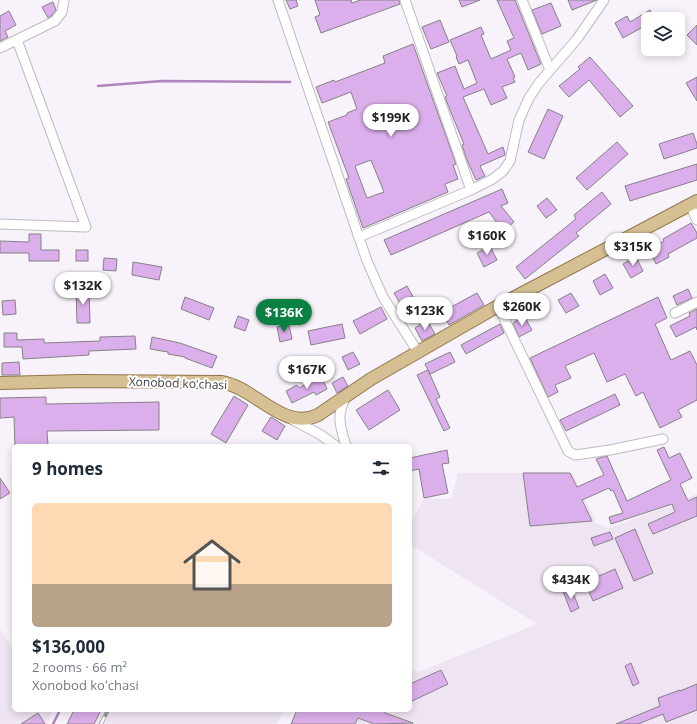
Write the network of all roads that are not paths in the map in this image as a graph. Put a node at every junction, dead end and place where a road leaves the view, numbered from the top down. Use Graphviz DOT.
graph roads {
  1 [pos="64,0"];
  2 [pos="278,0"];
  3 [pos="405,0"];
  4 [pos="522,0"];
  5 [pos="604,0"];
  6 [pos="17,40"];
  7 [pos="0,48"];
  8 [pos="550,70"];
  9 [pos="471,190"];
  10 [pos="694,203"];
  11 [pos="697,220"];
  12 [pos="0,224"];
  13 [pos="359,237"];
  14 [pos="697,302"];
  15 [pos="498,306"];
  16 [pos="675,314"];
  17 [pos="418,352"];
  18 [pos="0,383"];
  19 [pos="346,396"];
  20 [pos="285,416"];
  21 [pos="663,439"];
  22 [pos="333,444"];
  23 [pos="345,444"];
  1 -- 6 [label="street"];
  2 -- 13 [label="street"];
  3 -- 9 [label="street"];
  4 -- 8 [label="street"];
  5 -- 8 [label="street"];
  6 -- 7 [label="street"];
  6 -- 12 [label="street"];
  8 -- 9 [label="street"];
  9 -- 13 [label="street"];
  10 -- 11 [label="street"];
  10 -- 15 [label="main road, Xonobod koʻchasi"];
  13 -- 17 [label="street"];
  14 -- 16 [label="street"];
  15 -- 17 [label="main road, Xonobod koʻchasi"];
  15 -- 21 [label="street"];
  17 -- 19 [label="main road, Xonobod koʻchasi"];
  18 -- 20 [label="main road, Xonobod koʻchasi"];
  19 -- 20 [label="main road, Xonobod koʻchasi"];
  19 -- 23 [label="street"];
  20 -- 22 [label="street"];
}
